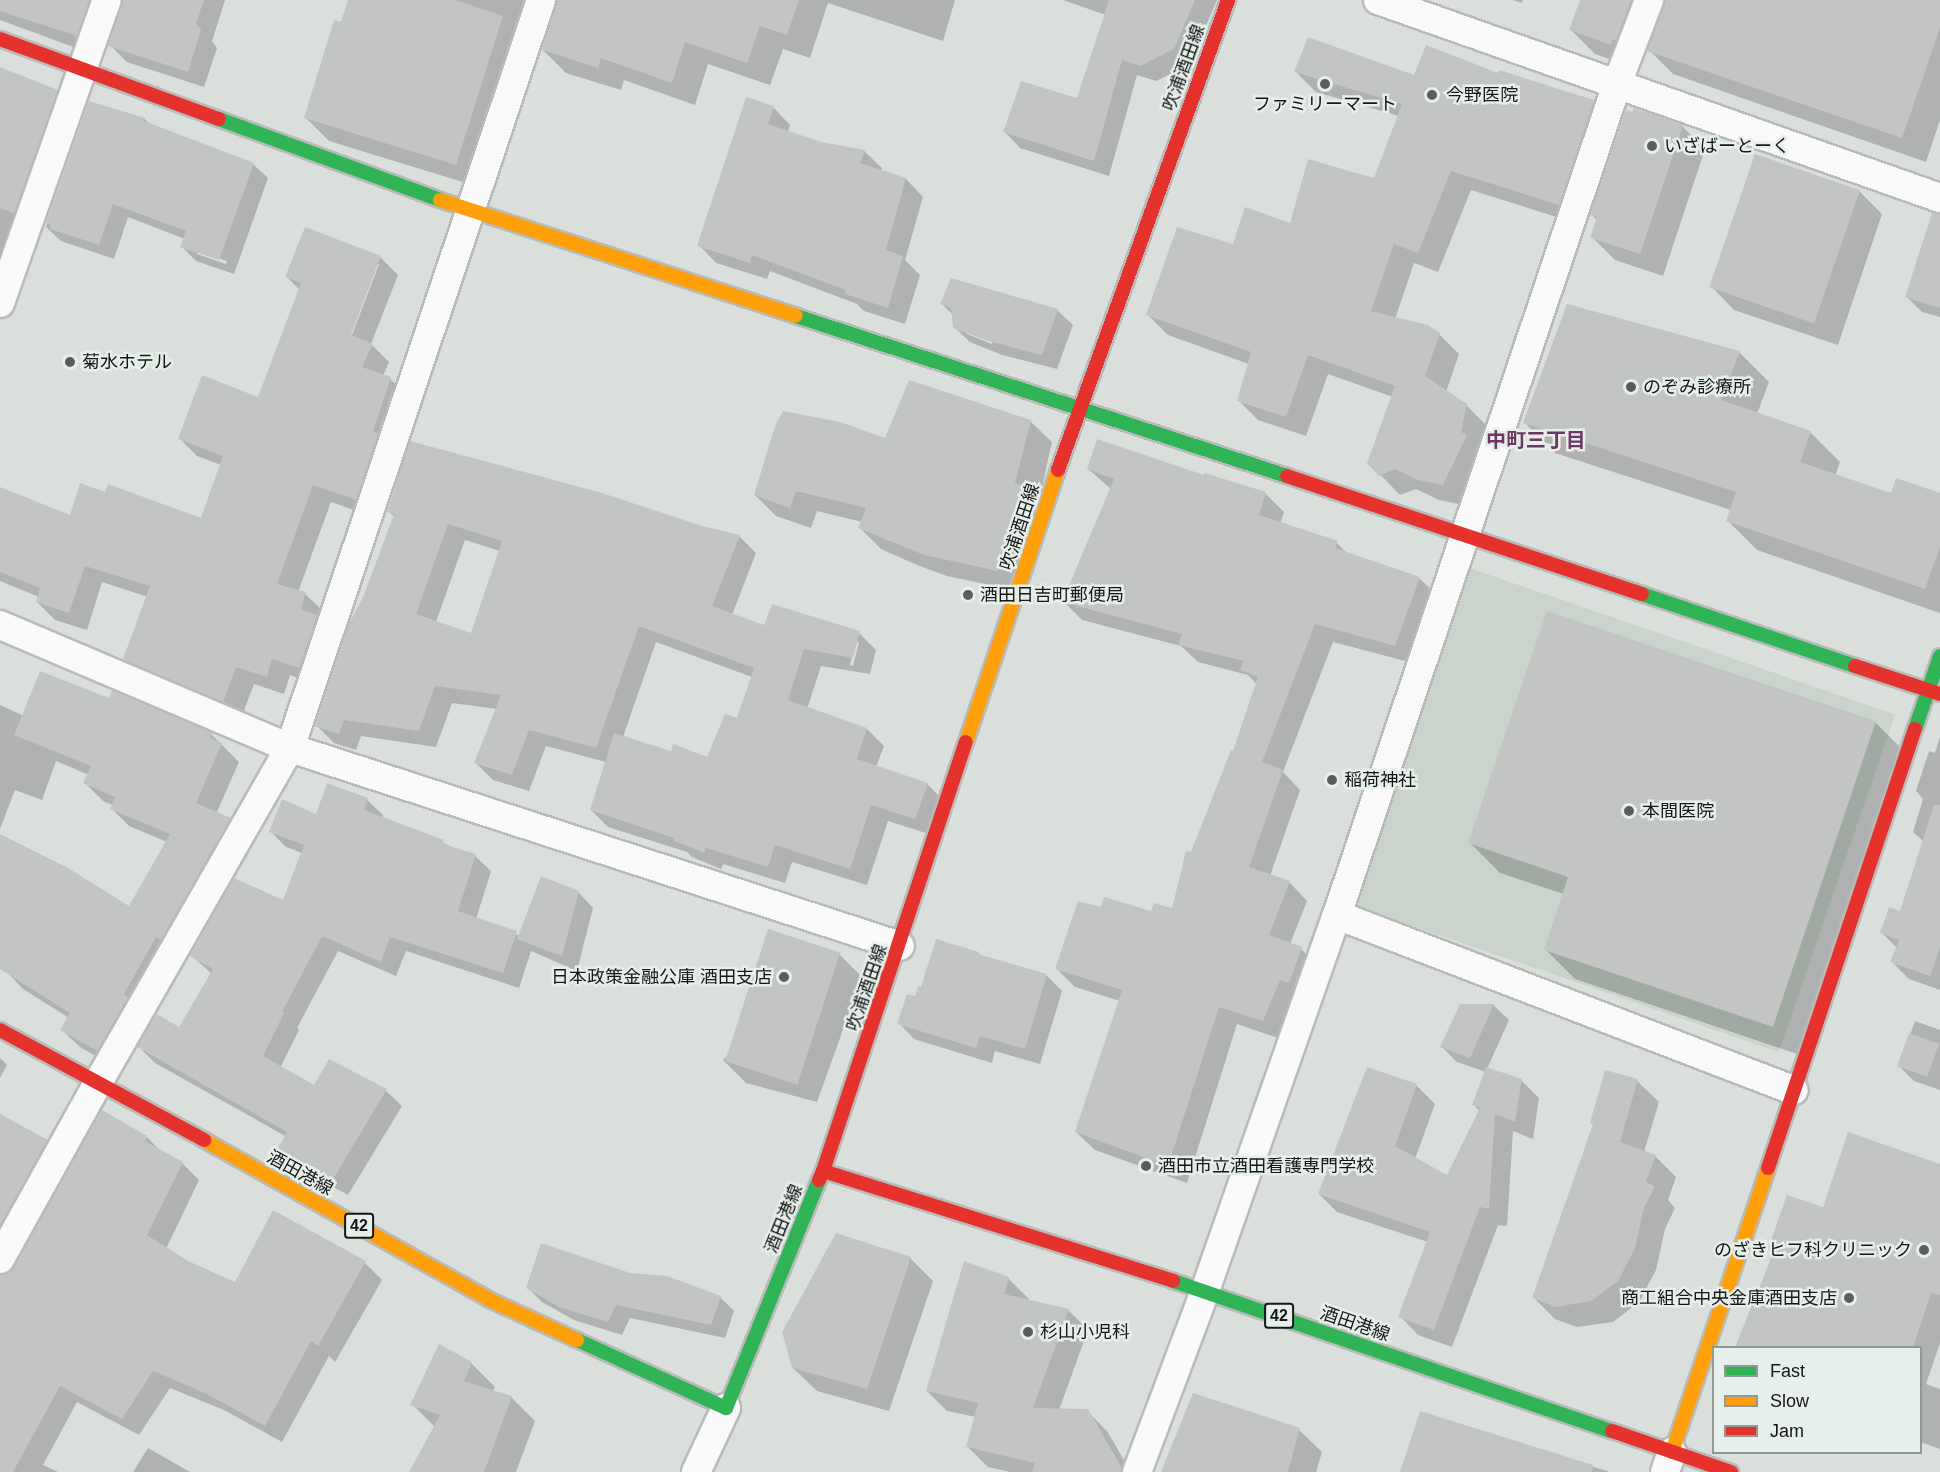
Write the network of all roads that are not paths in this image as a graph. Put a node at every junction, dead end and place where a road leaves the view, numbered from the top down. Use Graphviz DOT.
graph roads {
  1 [pos="107,0"];
  2 [pos="540,0"];
  3 [pos="1228,0"];
  4 [pos="1378,0"];
  5 [pos="1649,0"];
  6 [pos="0,39"];
  7 [pos="83,69"];
  8 [pos="1617,84"];
  9 [pos="1940,198"];
  10 [pos="469,211"];
  11 [pos="0,303"];
  12 [pos="1079,406"];
  13 [pos="1466,535"];
  14 [pos="0,625"];
  15 [pos="1940,656"];
  16 [pos="1934,692"];
  17 [pos="290,748"];
  18 [pos="1337,915"];
  19 [pos="900,946"];
  20 [pos="0,1030"];
  21 [pos="99,1080"];
  22 [pos="1794,1090"];
  23 [pos="823,1170"];
  24 [pos="0,1258"];
  25 [pos="1205,1291"];
  26 [pos="726,1408"];
  27 [pos="1668,1462"];
  28 [pos="696,1472"];
  29 [pos="1137,1472"];
  30 [pos="1731,1472"];
  1 -- 7 [label="street"];
  2 -- 10 [label="street"];
  3 -- 12 [label="main road, 吹浦酒田線"];
  4 -- 8 [label="street"];
  5 -- 8 [label="street"];
  6 -- 7 [label="main road"];
  7 -- 10 [label="main road"];
  7 -- 11 [label="street"];
  8 -- 9 [label="street"];
  8 -- 13 [label="street"];
  10 -- 12 [label="main road"];
  10 -- 17 [label="street"];
  12 -- 13 [label="main road"];
  12 -- 19 [label="main road, 吹浦酒田線"];
  13 -- 16 [label="main road"];
  13 -- 18 [label="street"];
  14 -- 17 [label="street"];
  15 -- 16 [label="main road"];
  16 -- 22 [label="main road"];
  17 -- 19 [label="street"];
  17 -- 21 [label="street"];
  18 -- 22 [label="street"];
  18 -- 25 [label="street"];
  19 -- 23 [label="main road, 吹浦酒田線"];
  20 -- 21 [label="main road, 酒田港線 / 42"];
  21 -- 24 [label="street"];
  21 -- 26 [label="main road, 酒田港線 / 42"];
  22 -- 27 [label="main road"];
  23 -- 25 [label="main road, 酒田港線 / 42"];
  23 -- 26 [label="main road, 酒田港線"];
  25 -- 27 [label="main road, 酒田港線 / 42"];
  25 -- 29 [label="street"];
  26 -- 28 [label="street"];
  27 -- 30 [label="main road, 酒田港線 / 42"];
}
